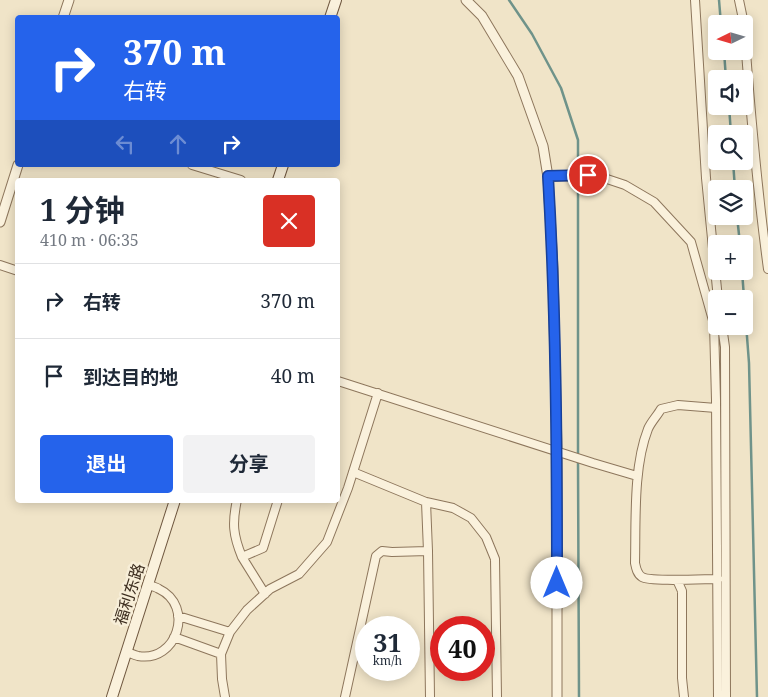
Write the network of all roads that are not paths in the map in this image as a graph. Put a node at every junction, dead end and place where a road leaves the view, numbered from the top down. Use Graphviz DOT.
graph roads {
  1 [pos="69,0"];
  2 [pos="336,0"];
  3 [pos="466,0"];
  4 [pos="695,0"];
  5 [pos="739,0"];
  6 [pos="64,15"];
  7 [pos="331,15"];
  8 [pos="742,15"];
  9 [pos="747,60"];
  10 [pos="17,167"];
  11 [pos="199,167"];
  12 [pos="548,176"];
  13 [pos="234,178"];
  14 [pos="0,222"];
  15 [pos="0,265"];
  16 [pos="768,269"];
  17 [pos="15,270"];
  18 [pos="717,290"];
  19 [pos="723,335"];
  20 [pos="340,382"];
  21 [pos="378,394"];
  22 [pos="716,408"];
  23 [pos="561,452"];
  24 [pos="353,472"];
  25 [pos="637,476"];
  26 [pos="340,493"];
  27 [pos="346,495"];
  28 [pos="426,502"];
  29 [pos="175,503"];
  30 [pos="236,503"];
  31 [pos="277,503"];
  32 [pos="428,551"];
  33 [pos="242,557"];
  34 [pos="718,579"];
  35 [pos="677,580"];
  36 [pos="148,585"];
  37 [pos="265,594"];
  38 [pos="178,616"];
  39 [pos="230,632"];
  40 [pos="174,636"];
  41 [pos="126,652"];
  42 [pos="221,654"];
  43 [pos="112,697"];
  44 [pos="225,697"];
  45 [pos="345,697"];
  46 [pos="430,697"];
  47 [pos="497,697"];
  48 [pos="558,697"];
  49 [pos="684,697"];
  50 [pos="718,697"];
  51 [pos="726,697"];
  1 -- 6 [label="street"];
  2 -- 7 [label="main road"];
  3 -- 12 [label="street"];
  4 -- 18 [label="street"];
  5 -- 8 [label="street"];
  9 -- 16 [label="street"];
  10 -- 14 [label="street"];
  11 -- 13 [label="street"];
  12 -- 22 [label="street"];
  12 -- 23 [label="street"];
  15 -- 17 [label="street"];
  19 -- 51 [label="street"];
  20 -- 21 [label="street"];
  21 -- 23 [label="street"];
  21 -- 24 [label="street"];
  22 -- 25 [label="street"];
  22 -- 34 [label="street"];
  23 -- 25 [label="street"];
  23 -- 48 [label="street"];
  24 -- 27 [label="street"];
  24 -- 28 [label="street"];
  25 -- 35 [label="street"];
  26 -- 27 [label="street"];
  27 -- 37 [label="street"];
  28 -- 32 [label="street"];
  28 -- 47 [label="street"];
  29 -- 36 [label="main road, 福利东路"];
  30 -- 33 [label="street"];
  31 -- 33 [label="street"];
  32 -- 45 [label="street"];
  32 -- 46 [label="street"];
  33 -- 37 [label="street"];
  34 -- 35 [label="street"];
  34 -- 50 [label="street"];
  35 -- 49 [label="street"];
  36 -- 38 [label="street"];
  36 -- 41 [label="main road, 福利东路"];
  37 -- 39 [label="street"];
  38 -- 39 [label="street"];
  38 -- 40 [label="street"];
  39 -- 42 [label="street"];
  40 -- 41 [label="street"];
  40 -- 42 [label="street"];
  41 -- 43 [label="main road, 福利东路"];
  42 -- 44 [label="street"];
}
